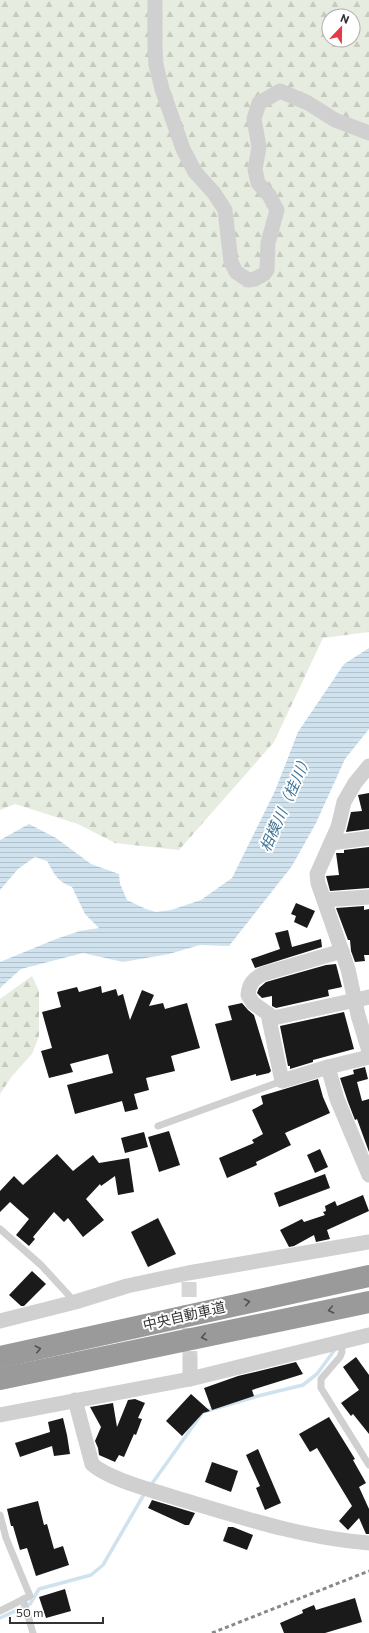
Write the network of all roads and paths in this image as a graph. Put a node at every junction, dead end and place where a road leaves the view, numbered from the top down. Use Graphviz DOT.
graph roads {
  1 [pos="155,0"];
  2 [pos="369,133"];
  3 [pos="369,766"];
  4 [pos="369,838"];
  5 [pos="331,843"];
  6 [pos="369,897"];
  7 [pos="324,900"];
  8 [pos="342,951"];
  9 [pos="365,996"];
  10 [pos="274,1018"];
  11 [pos="369,1051"];
  12 [pos="369,1057"];
  13 [pos="328,1067"];
  14 [pos="282,1081"];
  15 [pos="158,1126"];
  16 [pos="369,1175"];
  17 [pos="0,1229"];
  18 [pos="369,1242"];
  19 [pos="369,1276"];
  20 [pos="75,1302"];
  21 [pos="369,1302"];
  22 [pos="0,1321"];
  23 [pos="369,1335"];
  24 [pos="341,1342"];
  25 [pos="0,1357"];
  26 [pos="190,1360"];
  27 [pos="0,1379"];
  28 [pos="190,1379"];
  29 [pos="75,1400"];
  30 [pos="0,1415"];
  31 [pos="369,1465"];
  32 [pos="0,1515"];
  33 [pos="369,1543"];
  34 [pos="23,1599"];
  35 [pos="0,1611"];
  36 [pos="33,1633"];
  1 -- 2 [label="street"];
  3 -- 5 [label="street"];
  4 -- 5 [label="street"];
  5 -- 7 [label="street"];
  6 -- 7 [label="street"];
  7 -- 8 [label="street"];
  8 -- 9 [label="street"];
  8 -- 10 [label="street"];
  9 -- 10 [label="street"];
  9 -- 11 [label="street"];
  10 -- 14 [label="street"];
  12 -- 13 [label="street"];
  13 -- 14 [label="street"];
  13 -- 16 [label="street"];
  14 -- 15 [label="lane"];
  17 -- 20 [label="lane"];
  18 -- 20 [label="street"];
  25 -- 19 [label="highway, 中央自動車道, one-way"];
  20 -- 22 [label="street"];
  21 -- 27 [label="highway, 中央自動車道, one-way"];
  23 -- 24 [label="street"];
  24 -- 28 [label="street"];
  24 -- 31 [label="lane"];
  26 -- 28 [label="street"];
  28 -- 29 [label="street"];
  29 -- 30 [label="street"];
  29 -- 33 [label="street"];
  32 -- 34 [label="lane"];
  34 -- 35 [label="lane"];
  34 -- 36 [label="lane"];
}
